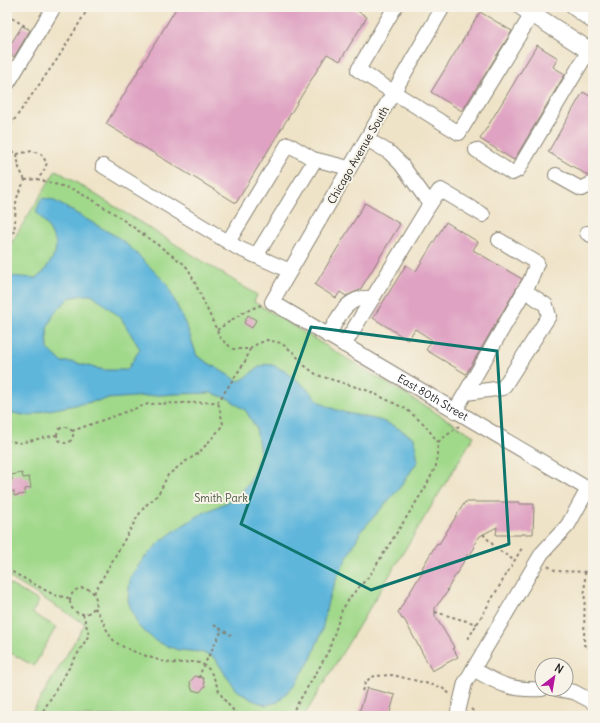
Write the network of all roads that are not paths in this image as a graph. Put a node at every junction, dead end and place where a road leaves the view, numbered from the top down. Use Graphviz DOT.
graph roads {
  1 [pos="54,7"];
  2 [pos="394,7"];
  3 [pos="443,7"];
  4 [pos="575,7"];
  5 [pos="527,10"];
  6 [pos="593,20"];
  7 [pos="591,51"];
  8 [pos="8,83"];
  9 [pos="394,92"];
  10 [pos="366,139"];
  11 [pos="476,150"];
  12 [pos="315,160"];
  13 [pos="103,166"];
  14 [pos="349,168"];
  15 [pos="556,175"];
  16 [pos="593,183"];
  17 [pos="430,204"];
  18 [pos="483,215"];
  19 [pos="499,240"];
  20 [pos="228,242"];
  21 [pos="256,256"];
  22 [pos="290,271"];
  23 [pos="524,290"];
  24 [pos="373,298"];
  25 [pos="272,302"];
  26 [pos="328,336"];
  27 [pos="344,345"];
  28 [pos="466,392"];
  29 [pos="455,411"];
  30 [pos="591,491"];
  31 [pos="473,669"];
  32 [pos="534,689"];
  33 [pos="574,692"];
  34 [pos="593,702"];
  35 [pos="457,716"];
  1 -- 8 [label="street"];
  2 -- 9 [label="street"];
  3 -- 9 [label="street, Chicago Avenue South"];
  4 -- 6 [label="main road"];
  5 -- 7 [label="main road"];
  5 -- 9 [label="street"];
  7 -- 11 [label="street"];
  9 -- 10 [label="street, Chicago Avenue South"];
  10 -- 14 [label="street, Chicago Avenue South"];
  10 -- 17 [label="street"];
  12 -- 14 [label="street"];
  12 -- 20 [label="street"];
  12 -- 21 [label="street"];
  13 -- 20 [label="street"];
  14 -- 22 [label="street, Chicago Avenue South"];
  15 -- 16 [label="street"];
  17 -- 18 [label="street"];
  17 -- 24 [label="street"];
  19 -- 23 [label="street"];
  20 -- 21 [label="street"];
  21 -- 22 [label="street"];
  22 -- 25 [label="street, Chicago Avenue South"];
  23 -- 28 [label="street"];
  23 -- 28 [label="street"];
  24 -- 26 [label="street"];
  24 -- 27 [label="street"];
  25 -- 26 [label="street, East 80th Street"];
  26 -- 27 [label="street, East 80th Street"];
  27 -- 29 [label="street, East 80th Street"];
  28 -- 29 [label="street"];
  29 -- 30 [label="street, East 80th Street"];
  30 -- 31 [label="street"];
  31 -- 32 [label="street"];
  31 -- 35 [label="street"];
  33 -- 34 [label="street"];
}
